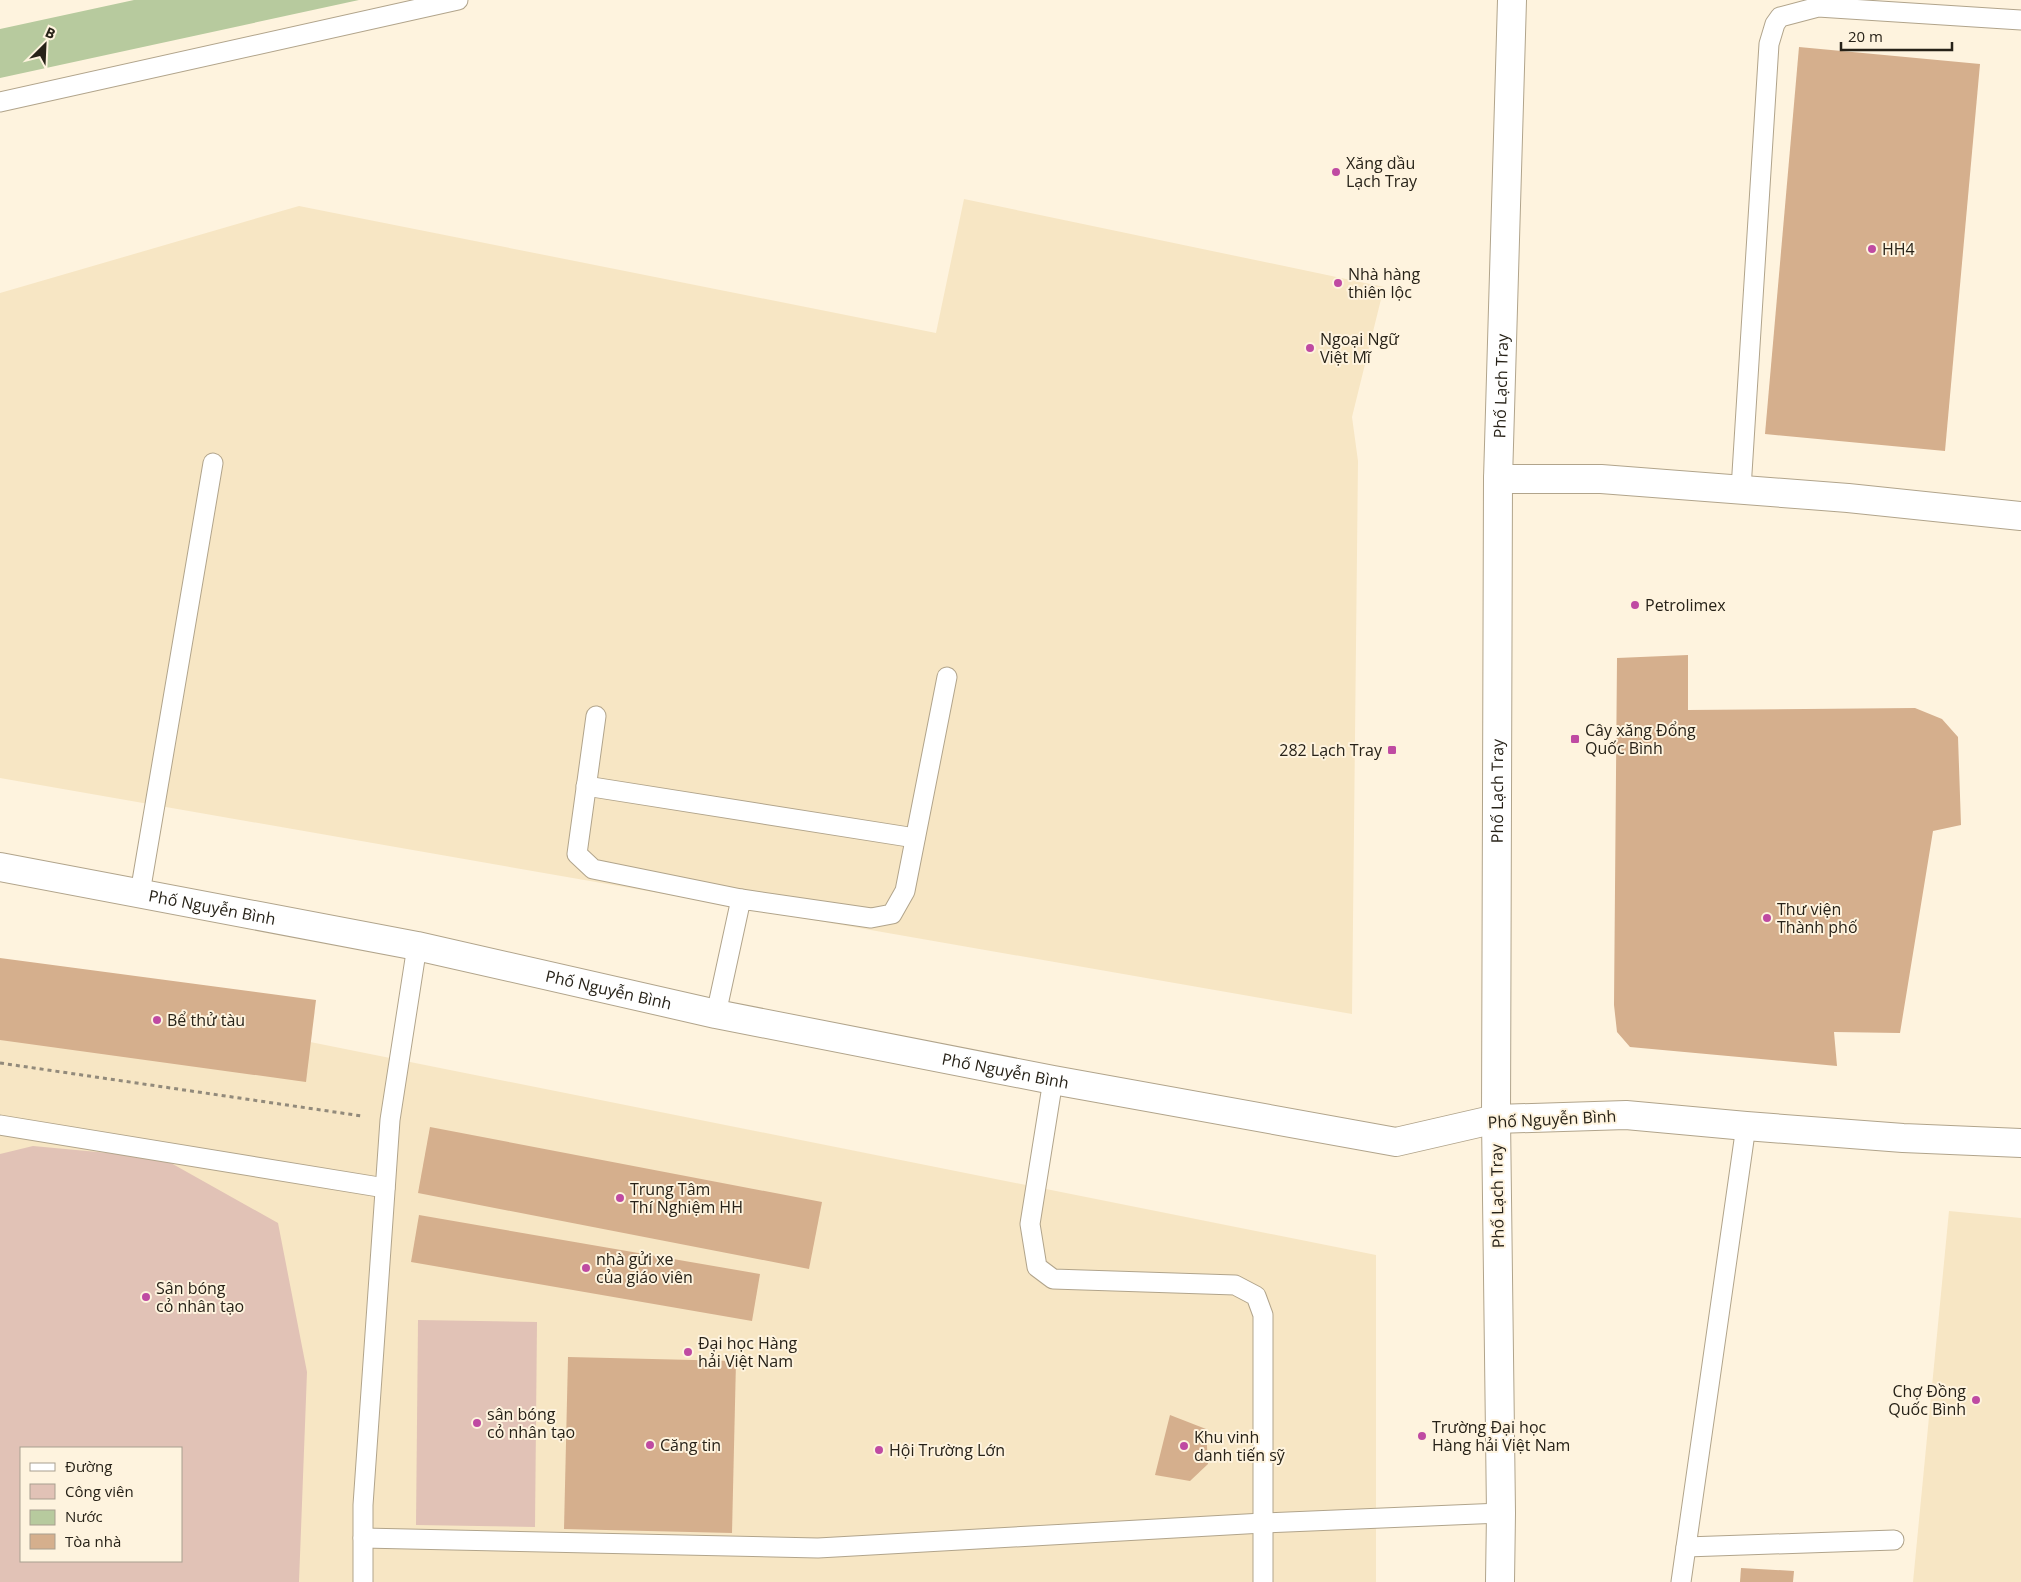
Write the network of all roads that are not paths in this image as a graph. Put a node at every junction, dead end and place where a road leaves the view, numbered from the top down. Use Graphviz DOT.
graph roads {
  1 [pos="458,0"];
  2 [pos="1512,0"];
  3 [pos="2021,20"];
  4 [pos="0,102"];
  5 [pos="213,463"];
  6 [pos="1498,479"];
  7 [pos="1741,489"];
  8 [pos="2021,516"];
  9 [pos="947,677"];
  10 [pos="596,716"];
  11 [pos="586,786"];
  12 [pos="915,838"];
  13 [pos="0,867"];
  14 [pos="140,893"];
  15 [pos="741,899"];
  16 [pos="416,946"];
  17 [pos="716,1014"];
  18 [pos="1052,1080"];
  19 [pos="1496,1119"];
  20 [pos="0,1125"];
  21 [pos="1746,1126"];
  22 [pos="2021,1144"];
  23 [pos="385,1188"];
  24 [pos="1501,1513"];
  25 [pos="1263,1523"];
  26 [pos="363,1538"];
  27 [pos="1894,1540"];
  28 [pos="1686,1546"];
  29 [pos="363,1582"];
  30 [pos="1263,1582"];
  31 [pos="1500,1582"];
  32 [pos="1681,1582"];
  1 -- 4 [label="lane"];
  2 -- 6 [label="street, Phố Lạch Tray"];
  3 -- 7 [label="lane"];
  5 -- 14 [label="lane"];
  6 -- 7 [label="street"];
  6 -- 19 [label="street, Phố Lạch Tray"];
  7 -- 8 [label="street"];
  9 -- 12 [label="lane"];
  10 -- 11 [label="lane"];
  11 -- 12 [label="lane"];
  11 -- 15 [label="lane"];
  12 -- 15 [label="lane"];
  13 -- 14 [label="street, Phố Nguyễn Bình"];
  14 -- 16 [label="street, Phố Nguyễn Bình"];
  15 -- 17 [label="lane"];
  16 -- 17 [label="street, Phố Nguyễn Bình"];
  16 -- 23 [label="lane"];
  17 -- 18 [label="street, Phố Nguyễn Bình"];
  18 -- 19 [label="street, Phố Nguyễn Bình"];
  18 -- 25 [label="lane"];
  19 -- 21 [label="street, Phố Nguyễn Bình"];
  19 -- 24 [label="street, Phố Lạch Tray"];
  20 -- 23 [label="lane"];
  21 -- 22 [label="street, Phố Nguyễn Bình"];
  21 -- 28 [label="lane"];
  23 -- 26 [label="lane"];
  24 -- 25 [label="lane"];
  24 -- 31 [label="street, Phố Lạch Tray"];
  25 -- 26 [label="lane"];
  25 -- 30 [label="lane"];
  26 -- 29 [label="lane"];
  27 -- 28 [label="lane"];
  28 -- 32 [label="lane"];
}
